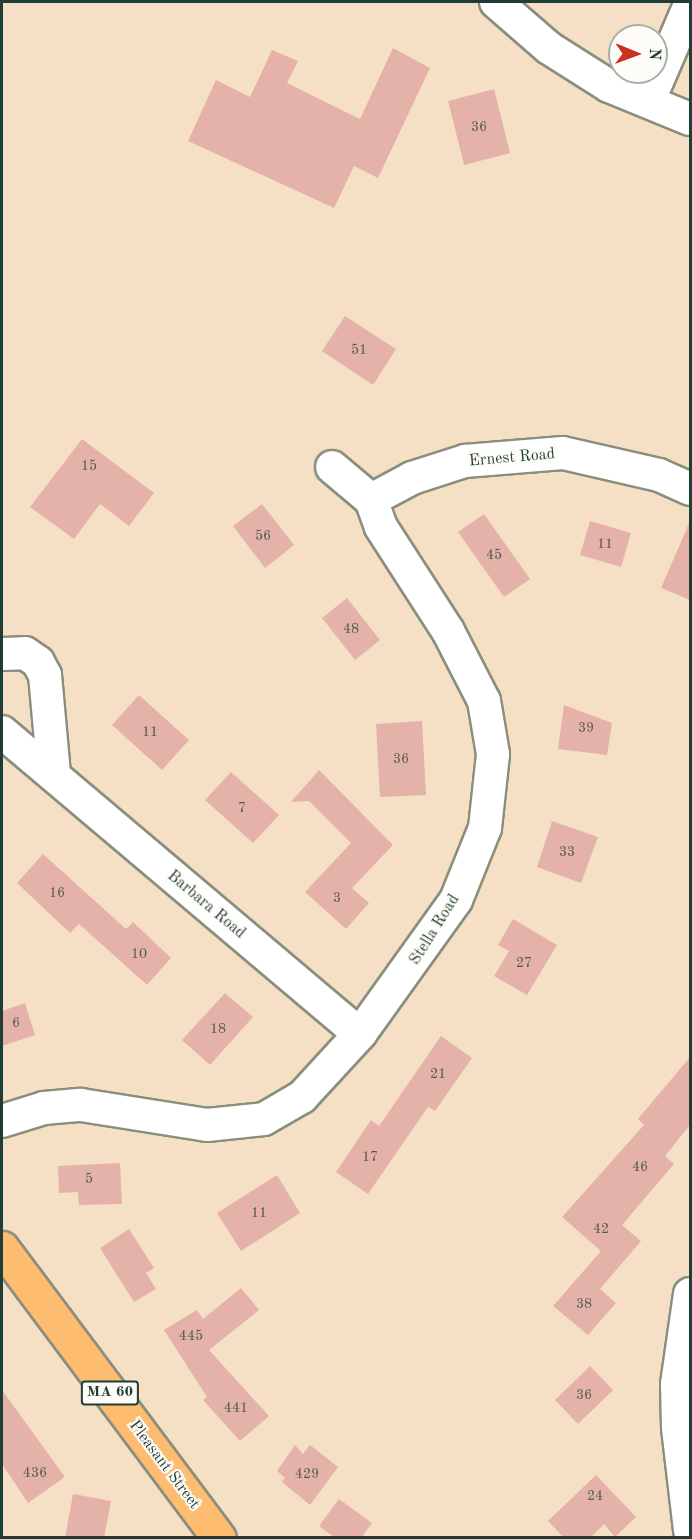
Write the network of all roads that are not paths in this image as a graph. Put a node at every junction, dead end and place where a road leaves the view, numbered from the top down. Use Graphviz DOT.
graph roads {
  1 [pos="496,2"];
  2 [pos="690,5"];
  3 [pos="649,100"];
  4 [pos="690,119"];
  5 [pos="332,467"];
  6 [pos="690,489"];
  7 [pos="371,500"];
  8 [pos="2,654"];
  9 [pos="2,732"];
  10 [pos="54,773"];
  11 [pos="360,1034"];
  12 [pos="2,1121"];
  13 [pos="2,1248"];
  14 [pos="690,1294"];
  15 [pos="686,1474"];
  16 [pos="690,1530"];
  17 [pos="219,1538"];
  1 -- 3 [label="street"];
  2 -- 3 [label="street"];
  3 -- 4 [label="street"];
  5 -- 7 [label="street, Stella Road"];
  6 -- 7 [label="street, Ernest Road"];
  7 -- 11 [label="street, Stella Road"];
  8 -- 10 [label="street"];
  9 -- 10 [label="street, Barbara Road"];
  10 -- 11 [label="street, Barbara Road"];
  11 -- 12 [label="street, Stella Road"];
  13 -- 17 [label="main road, Pleasant Street / MA 60"];
  14 -- 15 [label="street"];
  15 -- 16 [label="street"];
}
